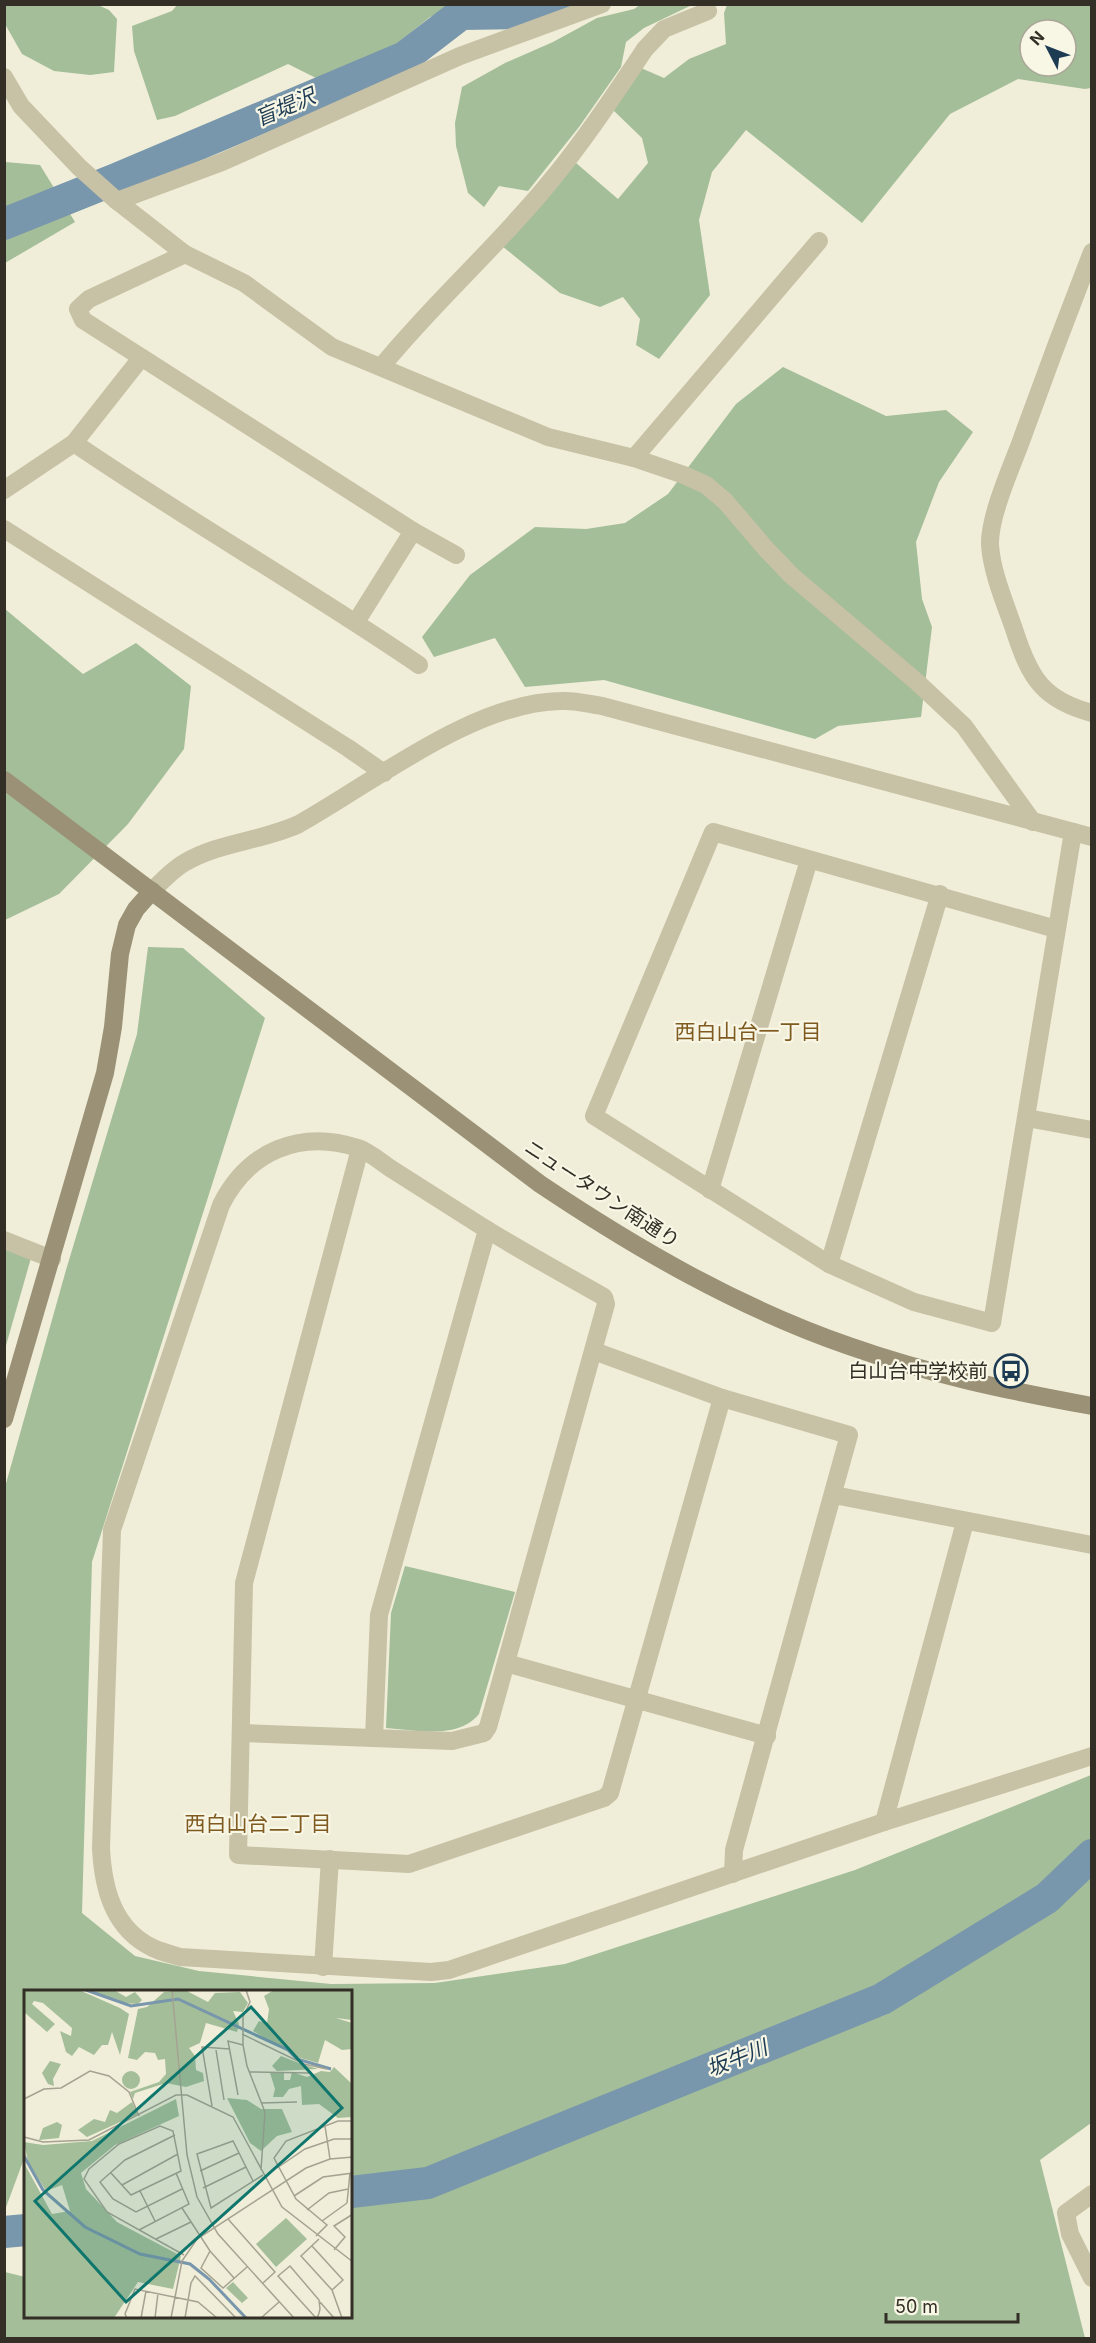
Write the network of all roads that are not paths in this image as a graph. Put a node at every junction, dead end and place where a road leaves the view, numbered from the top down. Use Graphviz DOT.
graph roads {
  1 [pos="602,4"];
  2 [pos="708,11"];
  3 [pos="4,77"];
  4 [pos="117,201"];
  5 [pos="819,241"];
  6 [pos="1092,252"];
  7 [pos="185,254"];
  8 [pos="141,358"];
  9 [pos="382,366"];
  10 [pos="74,442"];
  11 [pos="634,458"];
  12 [pos="4,490"];
  13 [pos="4,529"];
  14 [pos="413,531"];
  15 [pos="456,555"];
  16 [pos="356,622"];
  17 [pos="419,665"];
  18 [pos="1092,713"];
  19 [pos="384,773"];
  20 [pos="4,780"];
  21 [pos="1033,822"];
  22 [pos="1073,832"];
  23 [pos="1092,837"];
  24 [pos="809,860"];
  25 [pos="152,891"];
  26 [pos="940,894"];
  27 [pos="1056,928"];
  28 [pos="1027,1118"];
  29 [pos="1092,1130"];
  30 [pos="360,1149"];
  31 [pos="710,1190"];
  32 [pos="487,1230"];
  33 [pos="4,1240"];
  34 [pos="52,1259"];
  35 [pos="829,1264"];
  36 [pos="594,1351"];
  37 [pos="722,1398"];
  38 [pos="1092,1406"];
  39 [pos="4,1419"];
  40 [pos="834,1495"];
  41 [pos="965,1522"];
  42 [pos="1092,1545"];
  43 [pos="506,1663"];
  44 [pos="636,1700"];
  45 [pos="241,1733"];
  46 [pos="767,1736"];
  47 [pos="374,1738"];
  48 [pos="1092,1756"];
  49 [pos="884,1822"];
  50 [pos="330,1859"];
  51 [pos="733,1874"];
  52 [pos="323,1967"];
  53 [pos="1092,2194"];
  54 [pos="1092,2278"];
  1 -- 4 [label="street"];
  2 -- 9 [label="street"];
  3 -- 4 [label="street"];
  4 -- 7 [label="street"];
  5 -- 11 [label="street"];
  6 -- 18 [label="street"];
  7 -- 8 [label="street"];
  7 -- 9 [label="street"];
  8 -- 10 [label="street"];
  8 -- 14 [label="street"];
  9 -- 11 [label="street"];
  10 -- 12 [label="street"];
  10 -- 16 [label="street"];
  11 -- 21 [label="street"];
  13 -- 19 [label="street"];
  14 -- 15 [label="street"];
  14 -- 16 [label="street"];
  16 -- 17 [label="street"];
  19 -- 21 [label="street"];
  19 -- 25 [label="street"];
  20 -- 25 [label="street, ニュータウン南通り"];
  21 -- 22 [label="street"];
  22 -- 23 [label="street"];
  22 -- 27 [label="street"];
  24 -- 26 [label="street"];
  24 -- 31 [label="street"];
  24 -- 31 [label="street"];
  25 -- 34 [label="street"];
  25 -- 38 [label="street, ニュータウン南通り"];
  26 -- 27 [label="street"];
  26 -- 35 [label="street"];
  27 -- 28 [label="street"];
  28 -- 29 [label="street"];
  28 -- 35 [label="street"];
  30 -- 32 [label="street"];
  30 -- 45 [label="street"];
  30 -- 52 [label="street"];
  31 -- 35 [label="street"];
  32 -- 36 [label="street"];
  32 -- 47 [label="street"];
  33 -- 34 [label="street"];
  34 -- 39 [label="street"];
  36 -- 37 [label="street"];
  36 -- 43 [label="street"];
  37 -- 40 [label="street"];
  37 -- 44 [label="street"];
  40 -- 41 [label="street"];
  40 -- 46 [label="street"];
  41 -- 42 [label="street"];
  41 -- 49 [label="street"];
  43 -- 44 [label="street"];
  43 -- 47 [label="street"];
  44 -- 46 [label="street"];
  44 -- 50 [label="street"];
  45 -- 47 [label="street"];
  45 -- 50 [label="street"];
  46 -- 51 [label="street"];
  48 -- 49 [label="street"];
  49 -- 51 [label="street"];
  50 -- 52 [label="street"];
  51 -- 52 [label="street"];
  53 -- 54 [label="street"];
}
